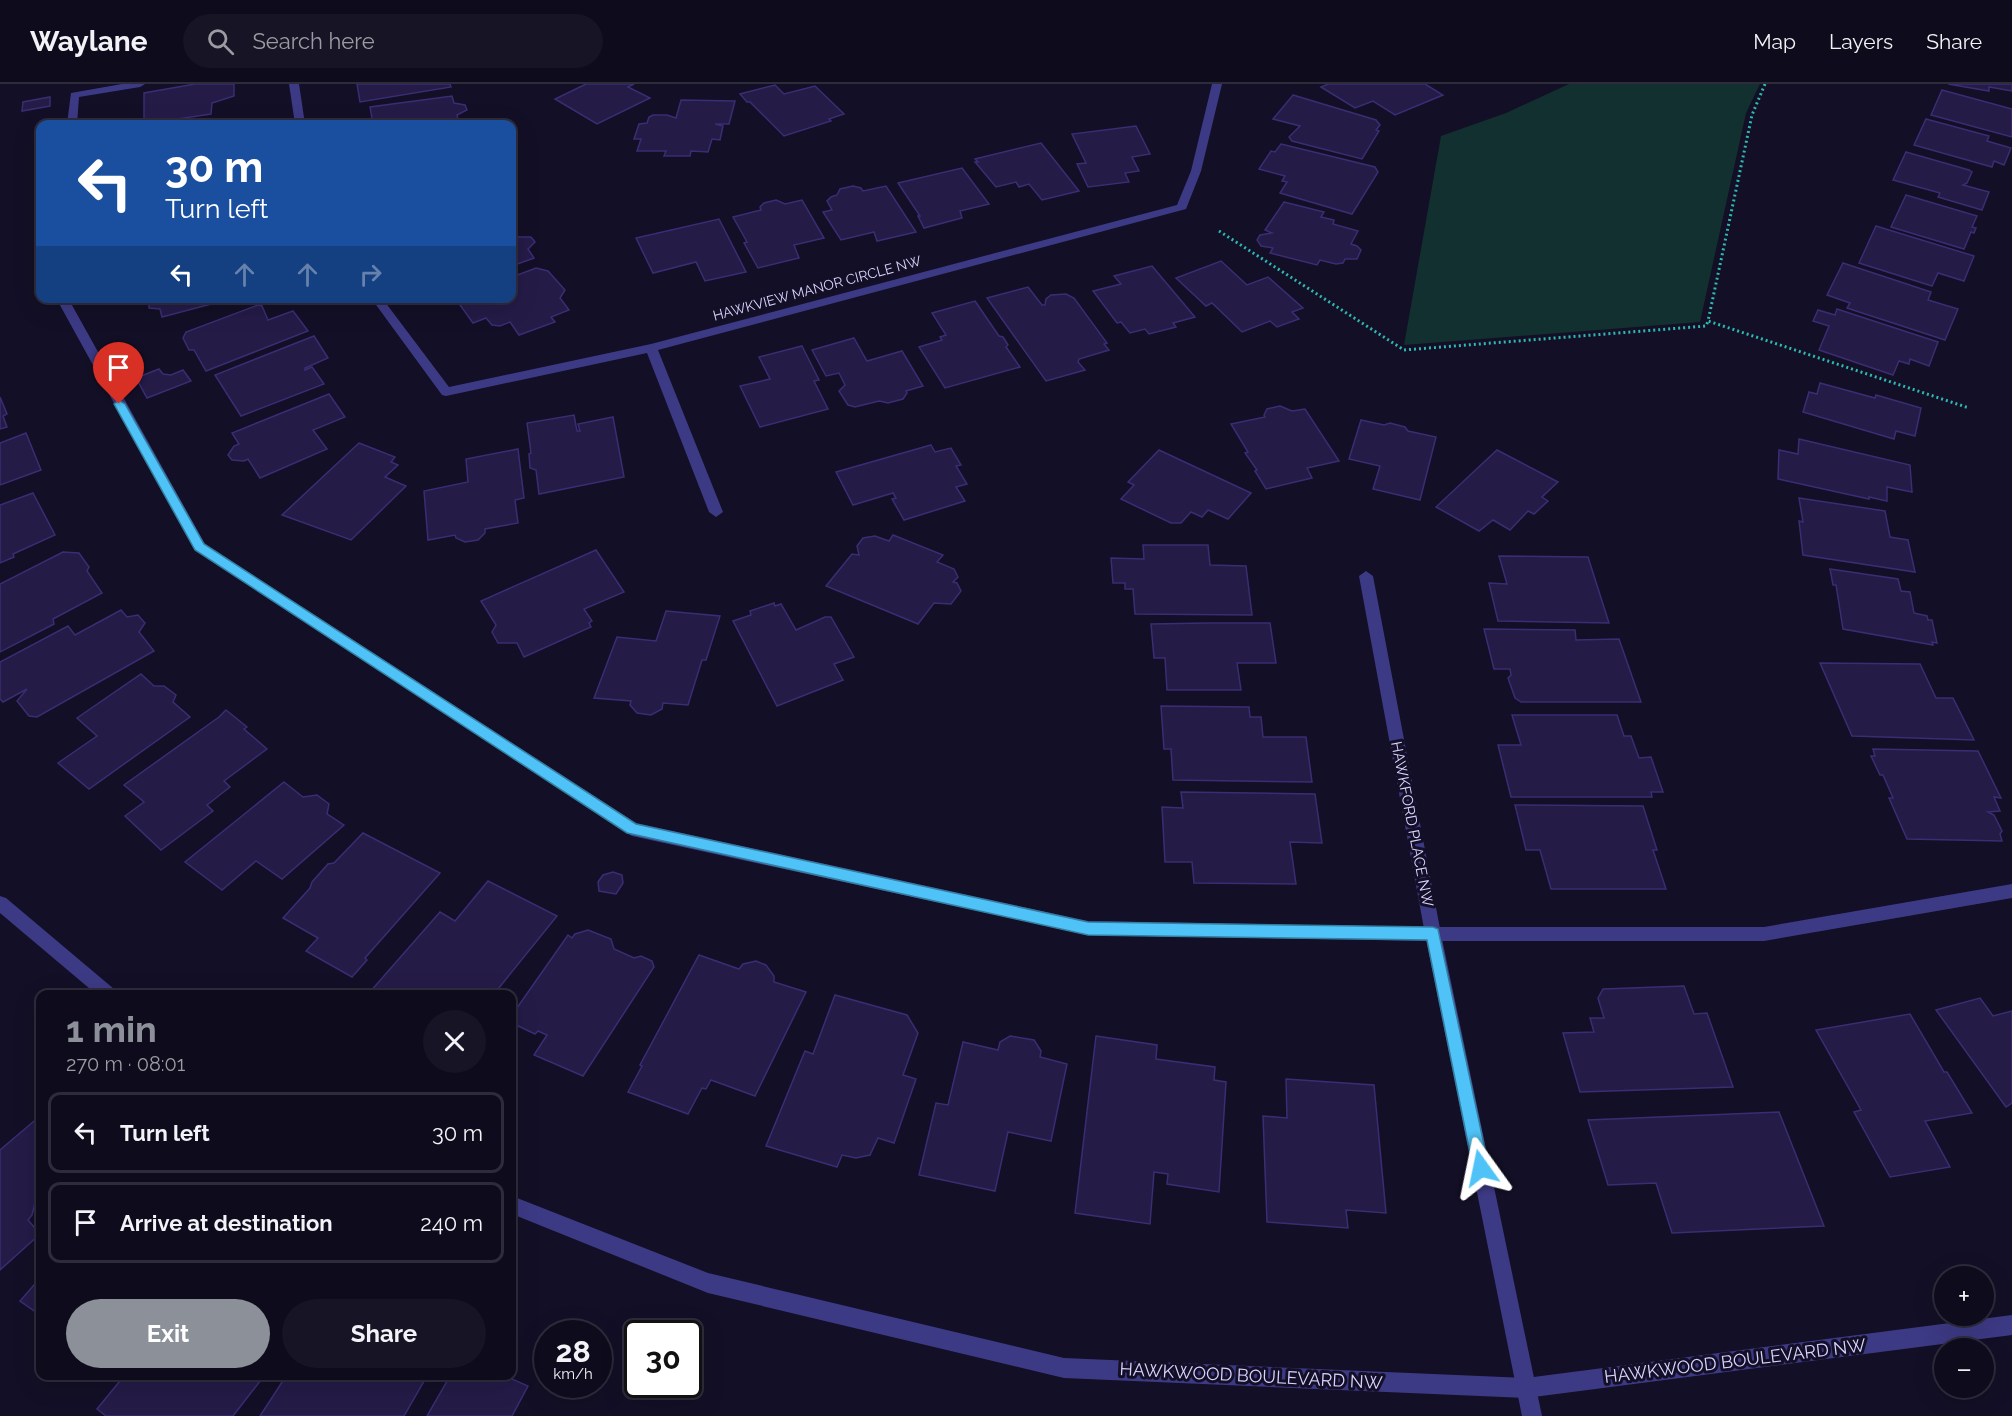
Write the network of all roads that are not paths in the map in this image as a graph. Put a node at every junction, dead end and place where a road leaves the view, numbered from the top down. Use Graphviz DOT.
graph roads {
  1 [pos="140,84"];
  2 [pos="294,84"];
  3 [pos="1217,84"];
  4 [pos="72,120"];
  5 [pos="299,120"];
  6 [pos="63,303"];
  7 [pos="380,303"];
  8 [pos="651,348"];
  9 [pos="716,512"];
  10 [pos="1366,576"];
  11 [pos="2012,891"];
  12 [pos="0,903"];
  13 [pos="1433,934"];
  14 [pos="103,990"];
  15 [pos="516,1207"];
  16 [pos="2012,1324"];
  17 [pos="1526,1388"];
  18 [pos="1532,1416"];
  1 -- 4 [label="street"];
  2 -- 5 [label="street"];
  3 -- 8 [label="street, HAWKVIEW MANOR CIRCLE NW"];
  6 -- 13 [label="street"];
  7 -- 8 [label="street, HAWKVIEW MANOR CIRCLE NW"];
  8 -- 9 [label="street"];
  10 -- 13 [label="street, HAWKFORD PLACE NW"];
  11 -- 13 [label="street"];
  12 -- 14 [label="street"];
  13 -- 17 [label="street, HAWKFORD PLACE NW"];
  15 -- 17 [label="street, HAWKWOOD BOULEVARD NW"];
  16 -- 17 [label="street, HAWKWOOD BOULEVARD NW"];
  17 -- 18 [label="street, HAWKFORD PLACE NW"];
}
